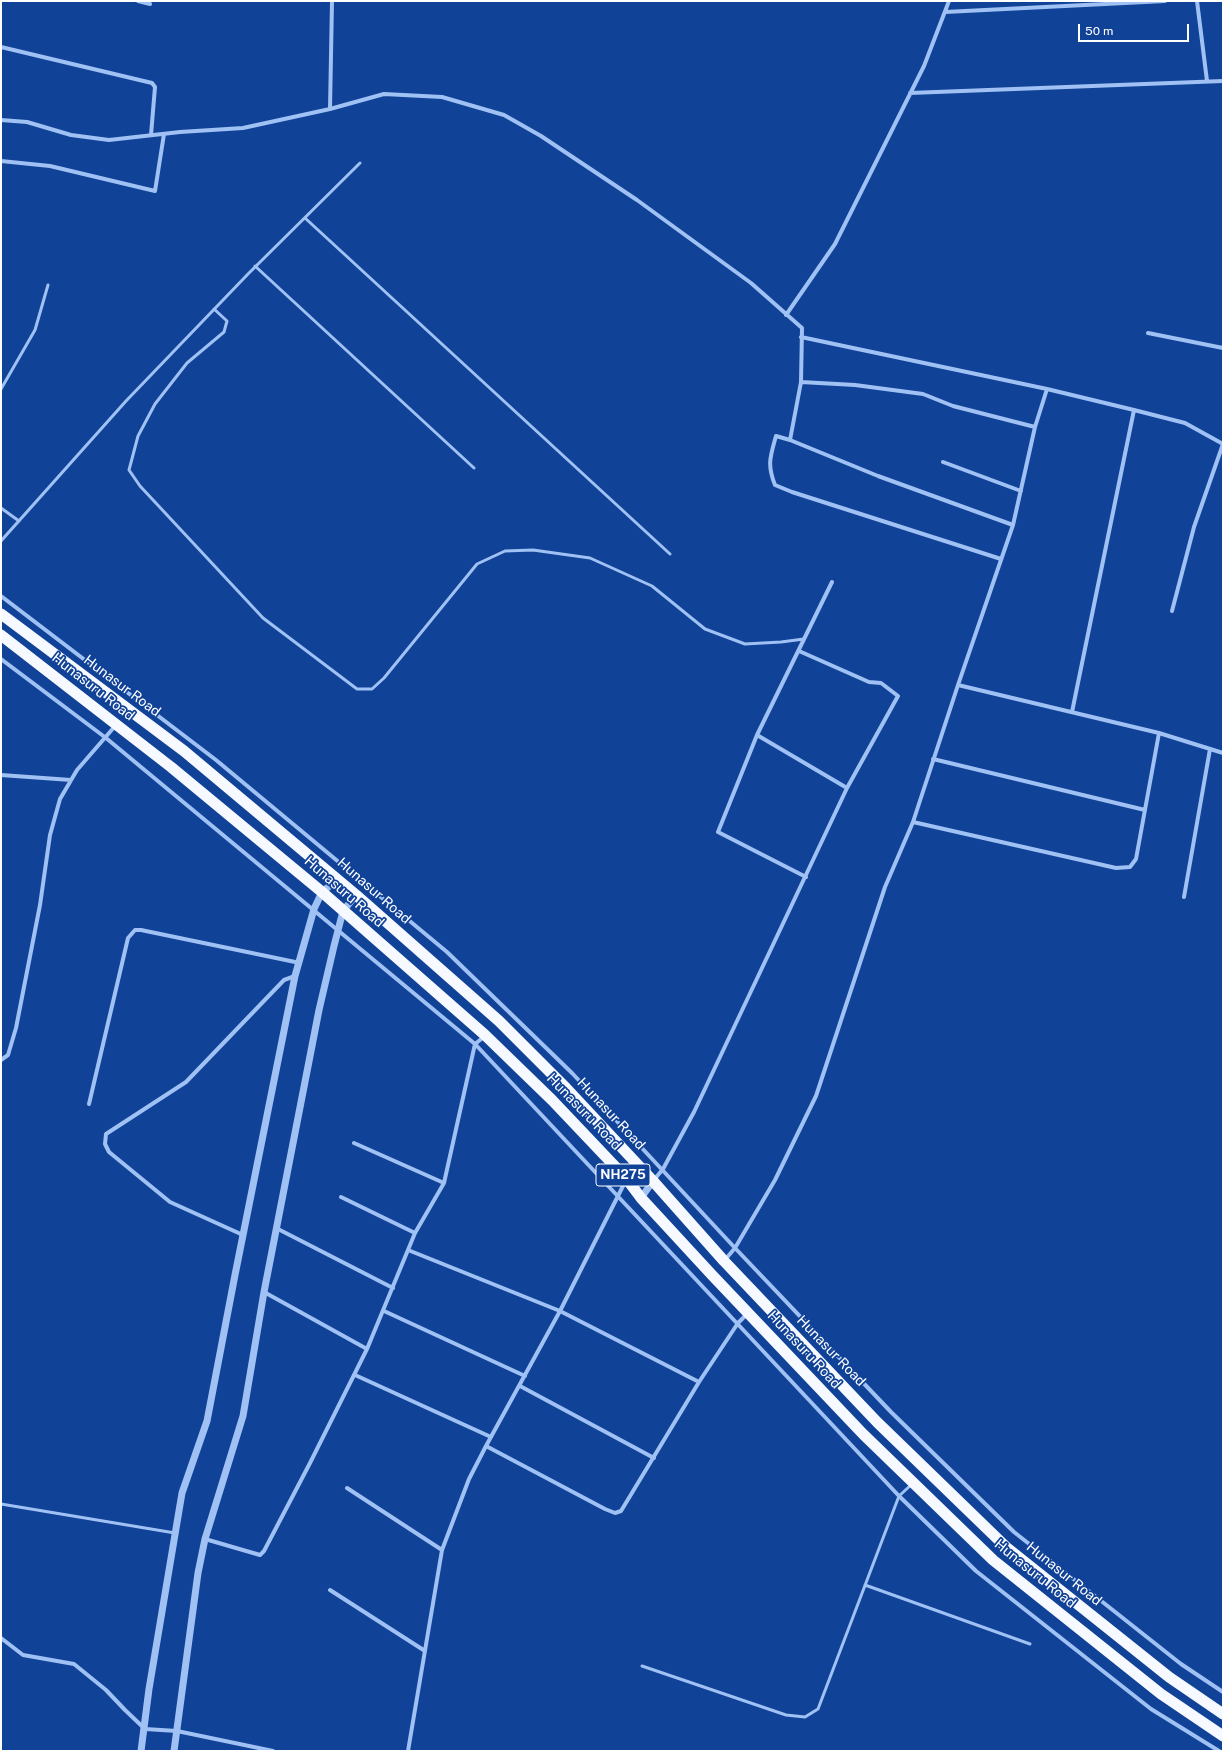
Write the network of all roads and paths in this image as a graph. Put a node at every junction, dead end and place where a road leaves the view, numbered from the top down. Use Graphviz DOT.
graph roads {
  1 [pos="138,1"];
  2 [pos="332,1"];
  3 [pos="949,1"];
  4 [pos="1165,1"];
  5 [pos="1197,1"];
  6 [pos="150,4"];
  7 [pos="945,12"];
  8 [pos="1,47"];
  9 [pos="1207,81"];
  10 [pos="1223,81"];
  11 [pos="910,93"];
  12 [pos="330,109"];
  13 [pos="1,120"];
  14 [pos="164,134"];
  15 [pos="151,135"];
  16 [pos="1,161"];
  17 [pos="360,164"];
  18 [pos="305,218"];
  19 [pos="255,266"];
  20 [pos="48,285"];
  21 [pos="214,308"];
  22 [pos="786,315"];
  23 [pos="1148,333"];
  24 [pos="801,337"];
  25 [pos="1223,348"];
  26 [pos="802,382"];
  27 [pos="1,389"];
  28 [pos="1047,389"];
  29 [pos="1134,410"];
  30 [pos="1035,427"];
  31 [pos="790,440"];
  32 [pos="1223,444"];
  33 [pos="942,462"];
  34 [pos="474,468"];
  35 [pos="1021,492"];
  36 [pos="1,508"];
  37 [pos="19,521"];
  38 [pos="1013,525"];
  39 [pos="1,541"];
  40 [pos="670,554"];
  41 [pos="1001,559"];
  42 [pos="832,582"];
  43 [pos="1,596"];
  44 [pos="1172,611"];
  45 [pos="1,614"];
  46 [pos="1,635"];
  47 [pos="804,639"];
  48 [pos="799,651"];
  49 [pos="1,659"];
  50 [pos="958,685"];
  51 [pos="1072,712"];
  52 [pos="117,724"];
  53 [pos="1159,733"];
  54 [pos="757,735"];
  55 [pos="106,738"];
  56 [pos="1210,749"];
  57 [pos="1223,753"];
  58 [pos="934,759"];
  59 [pos="1,775"];
  60 [pos="71,780"];
  61 [pos="847,788"];
  62 [pos="1145,810"];
  63 [pos="913,822"];
  64 [pos="806,877"];
  65 [pos="337,880"];
  66 [pos="322,892"];
  67 [pos="356,895"];
  68 [pos="1184,897"];
  69 [pos="314,909"];
  70 [pos="343,911"];
  71 [pos="338,930"];
  72 [pos="300,963"];
  73 [pos="295,976"];
  74 [pos="485,1035"];
  75 [pos="475,1044"];
  76 [pos="1,1060"];
  77 [pos="89,1104"];
  78 [pos="354,1143"];
  79 [pos="663,1169"];
  80 [pos="626,1178"];
  81 [pos="653,1181"];
  82 [pos="444,1183"];
  83 [pos="619,1196"];
  84 [pos="341,1197"];
  85 [pos="641,1198"];
  86 [pos="278,1229"];
  87 [pos="415,1233"];
  88 [pos="244,1236"];
  89 [pos="735,1248"];
  90 [pos="408,1250"];
  91 [pos="724,1261"];
  92 [pos="393,1288"];
  93 [pos="264,1292"];
  94 [pos="560,1311"];
  95 [pos="384,1312"];
  96 [pos="748,1313"];
  97 [pos="738,1323"];
  98 [pos="367,1349"];
  99 [pos="355,1375"];
  100 [pos="525,1376"];
  101 [pos="699,1382"];
  102 [pos="520,1386"];
  103 [pos="491,1437"];
  104 [pos="486,1446"];
  105 [pos="654,1458"];
  106 [pos="912,1483"];
  107 [pos="347,1488"];
  108 [pos="899,1496"];
  109 [pos="1,1504"];
  110 [pos="175,1533"];
  111 [pos="205,1539"];
  112 [pos="442,1550"];
  113 [pos="865,1585"];
  114 [pos="330,1590"];
  115 [pos="1,1638"];
  116 [pos="1030,1644"];
  117 [pos="425,1651"];
  118 [pos="642,1666"];
  119 [pos="1223,1692"];
  120 [pos="1223,1714"];
  121 [pos="145,1728"];
  122 [pos="177,1731"];
  123 [pos="1223,1736"];
  124 [pos="141,1751"];
  125 [pos="174,1751"];
  126 [pos="273,1751"];
  127 [pos="408,1751"];
  128 [pos="1219,1751"];
  1 -- 6 [label="street"];
  2 -- 12 [label="street"];
  3 -- 7 [label="street"];
  4 -- 7 [label="street"];
  5 -- 9 [label="street"];
  7 -- 11 [label="street"];
  8 -- 15 [label="street"];
  9 -- 10 [label="street"];
  9 -- 11 [label="street"];
  11 -- 22 [label="street"];
  12 -- 14 [label="street"];
  12 -- 22 [label="street"];
  13 -- 15 [label="street"];
  14 -- 15 [label="street"];
  14 -- 16 [label="street"];
  17 -- 18 [label="lane"];
  18 -- 19 [label="lane"];
  18 -- 40 [label="lane"];
  19 -- 21 [label="lane"];
  19 -- 34 [label="lane"];
  20 -- 27 [label="lane"];
  21 -- 37 [label="lane"];
  21 -- 47 [label="lane"];
  22 -- 24 [label="street"];
  23 -- 25 [label="street"];
  24 -- 26 [label="street"];
  24 -- 28 [label="street"];
  26 -- 30 [label="street"];
  26 -- 31 [label="street"];
  28 -- 29 [label="street"];
  28 -- 30 [label="street"];
  29 -- 32 [label="street"];
  29 -- 51 [label="street"];
  30 -- 35 [label="street"];
  31 -- 38 [label="street"];
  31 -- 41 [label="street"];
  32 -- 44 [label="street"];
  33 -- 35 [label="street"];
  35 -- 38 [label="street"];
  36 -- 37 [label="lane"];
  37 -- 39 [label="lane"];
  38 -- 41 [label="street"];
  41 -- 50 [label="street"];
  42 -- 47 [label="street"];
  43 -- 79 [label="street"];
  45 -- 65 [label="highway, Hunasur Road / NH275"];
  46 -- 52 [label="highway, Hunasuru Road / NH275"];
  47 -- 48 [label="street"];
  48 -- 54 [label="street"];
  48 -- 61 [label="street"];
  49 -- 55 [label="street"];
  50 -- 51 [label="street"];
  50 -- 58 [label="street"];
  51 -- 53 [label="street"];
  52 -- 55 [label="street"];
  52 -- 66 [label="highway, Hunasuru Road / NH275"];
  53 -- 56 [label="street"];
  53 -- 62 [label="street"];
  54 -- 61 [label="street"];
  54 -- 64 [label="street"];
  55 -- 60 [label="street"];
  55 -- 69 [label="street"];
  56 -- 57 [label="street"];
  56 -- 68 [label="street"];
  58 -- 62 [label="street"];
  58 -- 63 [label="street"];
  59 -- 60 [label="street"];
  60 -- 76 [label="street"];
  61 -- 64 [label="street"];
  62 -- 63 [label="street"];
  63 -- 89 [label="street"];
  64 -- 79 [label="street"];
  65 -- 66 [label="street"];
  65 -- 67 [label="highway, Hunasur Road / NH275"];
  66 -- 69 [label="street"];
  66 -- 70 [label="highway, Hunasuru Road / NH275"];
  67 -- 70 [label="street"];
  67 -- 81 [label="highway, Hunasur Road / NH275"];
  69 -- 71 [label="street"];
  69 -- 72 [label="street"];
  70 -- 71 [label="street"];
  70 -- 74 [label="highway, Hunasuru Road / NH275"];
  71 -- 75 [label="street"];
  71 -- 86 [label="street"];
  72 -- 73 [label="street"];
  72 -- 77 [label="street"];
  73 -- 88 [label="street"];
  73 -- 88 [label="street"];
  74 -- 75 [label="street"];
  74 -- 80 [label="highway, Hunasuru Road / NH275"];
  75 -- 82 [label="street"];
  75 -- 83 [label="street"];
  78 -- 82 [label="street"];
  79 -- 81 [label="street"];
  79 -- 89 [label="street"];
  80 -- 83 [label="street"];
  80 -- 85 [label="highway, Hunasuru Road / NH275"];
  81 -- 85 [label="street"];
  81 -- 91 [label="highway, Hunasur Road / NH275"];
  82 -- 87 [label="street"];
  83 -- 94 [label="street"];
  83 -- 97 [label="street"];
  84 -- 87 [label="street"];
  85 -- 96 [label="highway, Hunasuru Road / NH275"];
  86 -- 92 [label="street"];
  86 -- 93 [label="street"];
  87 -- 90 [label="street"];
  88 -- 110 [label="street"];
  89 -- 91 [label="street"];
  89 -- 119 [label="street"];
  90 -- 92 [label="street"];
  90 -- 94 [label="street"];
  91 -- 120 [label="highway, Hunasur Road / NH275"];
  92 -- 95 [label="street"];
  93 -- 98 [label="street"];
  93 -- 111 [label="street"];
  94 -- 100 [label="street"];
  94 -- 101 [label="street"];
  95 -- 98 [label="street"];
  95 -- 100 [label="street"];
  96 -- 97 [label="street"];
  96 -- 106 [label="highway, Hunasuru Road / NH275"];
  97 -- 101 [label="street"];
  97 -- 108 [label="street"];
  98 -- 99 [label="street"];
  99 -- 103 [label="street"];
  99 -- 111 [label="street"];
  100 -- 102 [label="street"];
  101 -- 105 [label="street"];
  102 -- 103 [label="street"];
  102 -- 105 [label="street"];
  103 -- 104 [label="street"];
  104 -- 105 [label="street"];
  104 -- 112 [label="street"];
  106 -- 108 [label="lane"];
  106 -- 123 [label="highway, Hunasuru Road / NH275"];
  107 -- 112 [label="street"];
  108 -- 113 [label="lane"];
  108 -- 128 [label="street"];
  109 -- 110 [label="lane"];
  110 -- 121 [label="street"];
  111 -- 122 [label="street"];
  112 -- 117 [label="street"];
  113 -- 116 [label="lane"];
  113 -- 118 [label="lane"];
  114 -- 117 [label="street"];
  115 -- 121 [label="street"];
  117 -- 127 [label="street"];
  121 -- 122 [label="street"];
  121 -- 124 [label="street"];
  122 -- 125 [label="street"];
  122 -- 126 [label="street"];
}
